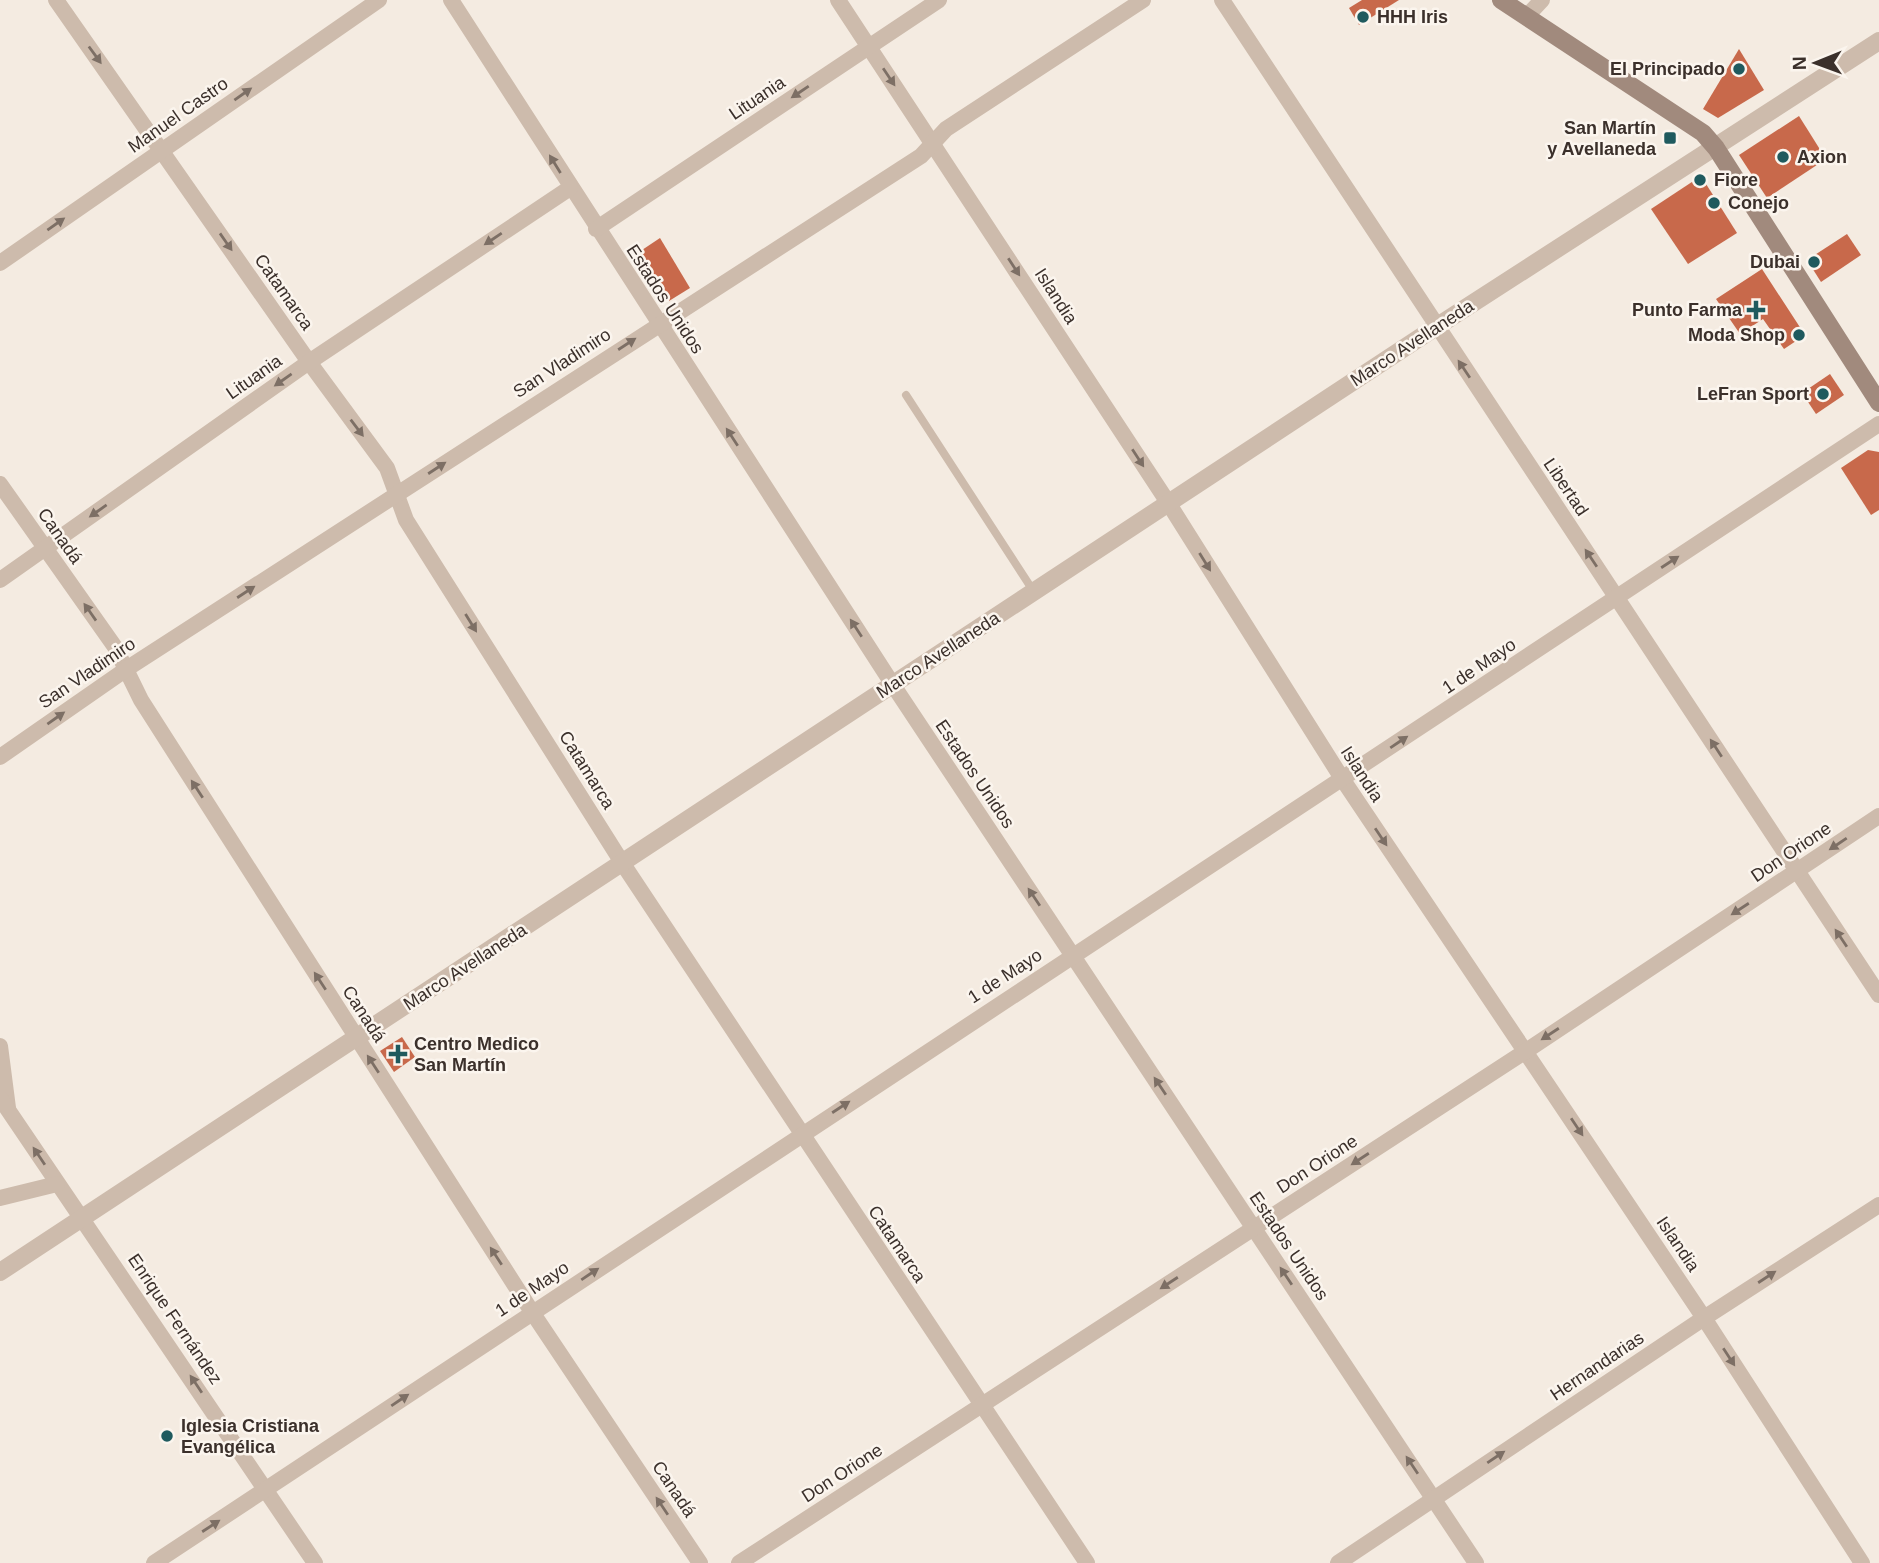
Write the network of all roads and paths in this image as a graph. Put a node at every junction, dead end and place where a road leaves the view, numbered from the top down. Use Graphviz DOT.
graph roads {
  1 [pos="56,0"];
  2 [pos="379,0"];
  3 [pos="451,0"];
  4 [pos="838,0"];
  5 [pos="939,0"];
  6 [pos="1143,0"];
  7 [pos="1223,0"];
  8 [pos="1501,0"];
  9 [pos="1542,0"];
  10 [pos="1527,16"];
  11 [pos="1879,41"];
  12 [pos="868,47"];
  13 [pos="933,143"];
  14 [pos="1716,148"];
  15 [pos="163,149"];
  16 [pos="570,188"];
  17 [pos="596,229"];
  18 [pos="0,263"];
  19 [pos="659,323"];
  20 [pos="1436,327"];
  21 [pos="309,362"];
  22 [pos="906,396"];
  23 [pos="1879,403"];
  24 [pos="1879,424"];
  25 [pos="0,484"];
  26 [pos="397,494"];
  27 [pos="1169,504"];
  28 [pos="45,548"];
  29 [pos="0,580"];
  30 [pos="1034,592"];
  31 [pos="1617,597"];
  32 [pos="128,668"];
  33 [pos="893,685"];
  34 [pos="0,757"];
  35 [pos="1343,780"];
  36 [pos="1879,816"];
  37 [pos="623,864"];
  38 [pos="1797,871"];
  39 [pos="1072,955"];
  40 [pos="1879,995"];
  41 [pos="357,1038"];
  42 [pos="0,1046"];
  43 [pos="1526,1051"];
  44 [pos="4,1104"];
  45 [pos="800,1135"];
  46 [pos="57,1184"];
  47 [pos="0,1198"];
  48 [pos="1879,1205"];
  49 [pos="83,1218"];
  50 [pos="1254,1228"];
  51 [pos="0,1272"];
  52 [pos="532,1312"];
  53 [pos="1704,1318"];
  54 [pos="982,1404"];
  55 [pos="267,1489"];
  56 [pos="1434,1499"];
  57 [pos="154,1563"];
  58 [pos="315,1563"];
  59 [pos="700,1563"];
  60 [pos="739,1563"];
  61 [pos="1087,1563"];
  62 [pos="1338,1563"];
  63 [pos="1476,1563"];
  64 [pos="1862,1563"];
  1 -- 15 [label="street, Catamarca, one-way"];
  15 -- 2 [label="street, Manuel Castro, one-way"];
  16 -- 3 [label="street, Estados Unidos, one-way"];
  4 -- 12 [label="street, Islandia"];
  5 -- 12 [label="street, Lituania"];
  6 -- 13 [label="street, San Vladimiro"];
  7 -- 20 [label="street, Libertad"];
  8 -- 10 [label="main road"];
  9 -- 10 [label="street"];
  10 -- 14 [label="main road"];
  11 -- 14 [label="street, Marco Avellaneda"];
  12 -- 13 [label="street, Islandia, one-way"];
  12 -- 17 [label="street, Lituania, one-way"];
  13 -- 19 [label="street, San Vladimiro"];
  13 -- 27 [label="street, Islandia, one-way"];
  14 -- 20 [label="street, Marco Avellaneda"];
  14 -- 23 [label="main road"];
  18 -- 15 [label="street, Manuel Castro, one-way"];
  15 -- 21 [label="street, Catamarca, one-way"];
  16 -- 17 [label="street, Estados Unidos"];
  16 -- 21 [label="street, Lituania, one-way"];
  17 -- 19 [label="street, Estados Unidos"];
  26 -- 19 [label="street, San Vladimiro, one-way"];
  33 -- 19 [label="street, Estados Unidos, one-way"];
  20 -- 27 [label="street, Marco Avellaneda"];
  31 -- 20 [label="street, Libertad, one-way"];
  21 -- 26 [label="street, Catamarca, one-way"];
  21 -- 28 [label="street, Lituania, one-way"];
  22 -- 30 [label="lane"];
  31 -- 24 [label="street, 1 de Mayo, one-way"];
  25 -- 28 [label="street, Canadá"];
  32 -- 26 [label="street, San Vladimiro, one-way"];
  26 -- 37 [label="street, Catamarca, one-way"];
  27 -- 30 [label="street, Marco Avellaneda"];
  27 -- 35 [label="street, Islandia, one-way"];
  28 -- 29 [label="street, Lituania"];
  32 -- 28 [label="street, Canadá, one-way"];
  30 -- 33 [label="street, Marco Avellaneda"];
  35 -- 31 [label="street, 1 de Mayo, one-way"];
  38 -- 31 [label="street, Libertad, one-way"];
  34 -- 32 [label="street, San Vladimiro, one-way"];
  41 -- 32 [label="street, Canadá, one-way"];
  33 -- 37 [label="street, Marco Avellaneda"];
  39 -- 33 [label="street, Estados Unidos, one-way"];
  35 -- 39 [label="street, 1 de Mayo"];
  35 -- 43 [label="street, Islandia, one-way"];
  36 -- 38 [label="street, Don Orione, one-way"];
  37 -- 41 [label="street, Marco Avellaneda"];
  37 -- 45 [label="street, Catamarca"];
  40 -- 38 [label="street, Libertad, one-way"];
  38 -- 43 [label="street, Don Orione, one-way"];
  45 -- 39 [label="street, 1 de Mayo, one-way"];
  50 -- 39 [label="street, Estados Unidos, one-way"];
  41 -- 49 [label="street, Marco Avellaneda"];
  52 -- 41 [label="street, Canadá, one-way"];
  42 -- 44 [label="street"];
  43 -- 50 [label="street, Don Orione, one-way"];
  43 -- 53 [label="street, Islandia, one-way"];
  46 -- 44 [label="street, Enrique Fernández, one-way"];
  52 -- 45 [label="street, 1 de Mayo, one-way"];
  45 -- 54 [label="street, Catamarca"];
  46 -- 47 [label="street"];
  46 -- 49 [label="street, Enrique Fernández"];
  53 -- 48 [label="street, Hernandarias, one-way"];
  49 -- 51 [label="street, Marco Avellaneda"];
  55 -- 49 [label="street, Enrique Fernández, one-way"];
  50 -- 54 [label="street, Don Orione, one-way"];
  56 -- 50 [label="street, Estados Unidos, one-way"];
  55 -- 52 [label="street, 1 de Mayo, one-way"];
  59 -- 52 [label="street, Canadá, one-way"];
  56 -- 53 [label="street, Hernandarias, one-way"];
  53 -- 64 [label="street, Islandia, one-way"];
  54 -- 60 [label="street, Don Orione"];
  54 -- 61 [label="street, Catamarca"];
  57 -- 55 [label="street, 1 de Mayo, one-way"];
  55 -- 58 [label="street, Enrique Fernández"];
  56 -- 62 [label="street, Hernandarias"];
  56 -- 63 [label="street, Estados Unidos"];
}
